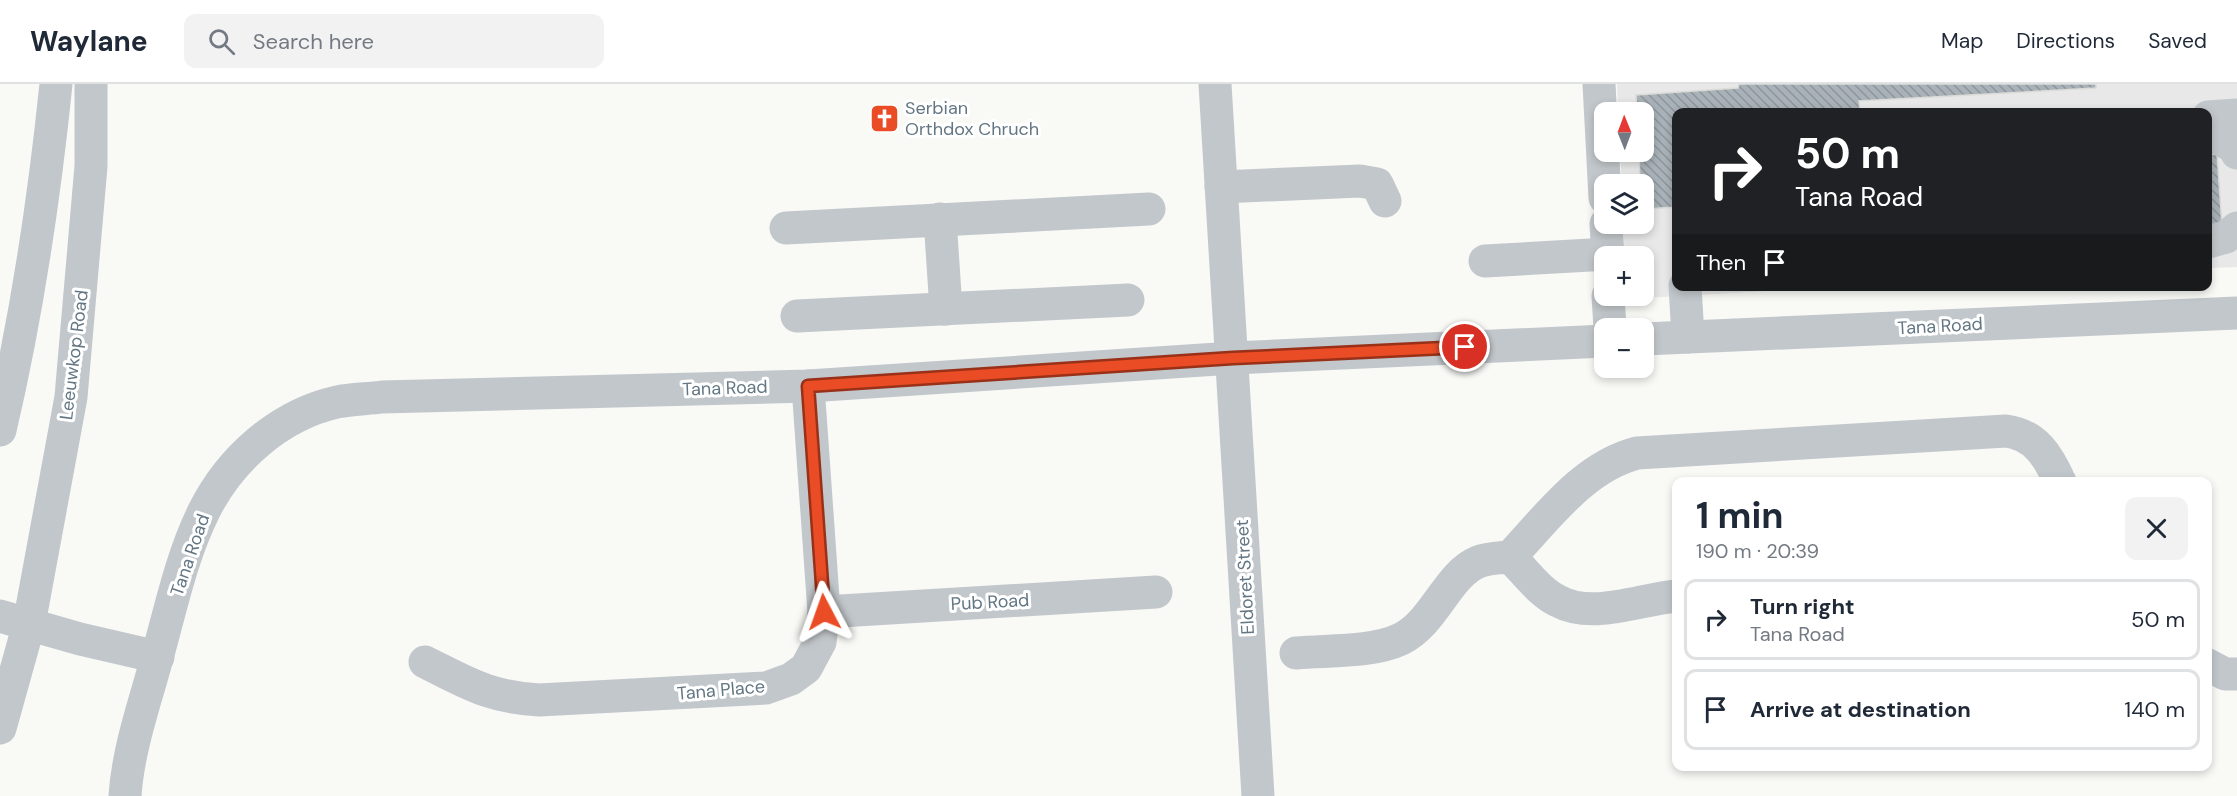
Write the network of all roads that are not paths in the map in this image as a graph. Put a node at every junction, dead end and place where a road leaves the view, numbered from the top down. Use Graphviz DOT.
graph roads {
  1 [pos="56,84"];
  2 [pos="91,84"];
  3 [pos="1215,84"];
  4 [pos="1599,84"];
  5 [pos="2237,115"];
  6 [pos="2212,117"];
  7 [pos="2212,138"];
  8 [pos="2237,153"];
  9 [pos="1604,174"];
  10 [pos="1221,187"];
  11 [pos="1385,201"];
  12 [pos="1149,209"];
  13 [pos="940,219"];
  14 [pos="786,228"];
  15 [pos="2237,228"];
  16 [pos="2212,241"];
  17 [pos="1607,245"];
  18 [pos="1485,261"];
  19 [pos="1685,291"];
  20 [pos="1128,300"];
  21 [pos="946,309"];
  22 [pos="2237,313"];
  23 [pos="797,316"];
  24 [pos="1688,337"];
  25 [pos="1654,339"];
  26 [pos="1594,342"];
  27 [pos="1233,358"];
  28 [pos="808,386"];
  29 [pos="0,430"];
  30 [pos="2057,477"];
  31 [pos="1510,557"];
  32 [pos="1156,592"];
  33 [pos="1672,597"];
  34 [pos="824,612"];
  35 [pos="15,620"];
  36 [pos="1296,653"];
  37 [pos="158,657"];
  38 [pos="425,662"];
  39 [pos="2212,667"];
  40 [pos="2237,674"];
  41 [pos="0,728"];
  42 [pos="125,796"];
  43 [pos="1258,796"];
  1 -- 29 [label="street"];
  2 -- 35 [label="street, Leeuwkop Road"];
  3 -- 10 [label="street, Eldoret Street"];
  4 -- 9 [label="street"];
  5 -- 6 [label="street"];
  7 -- 8 [label="street"];
  10 -- 11 [label="street"];
  10 -- 27 [label="street, Eldoret Street"];
  12 -- 13 [label="street"];
  13 -- 14 [label="street"];
  13 -- 21 [label="street"];
  15 -- 16 [label="street"];
  17 -- 18 [label="street"];
  19 -- 24 [label="street"];
  20 -- 21 [label="street"];
  21 -- 23 [label="street"];
  22 -- 24 [label="street, Tana Road"];
  24 -- 25 [label="street, Tana Road"];
  26 -- 27 [label="street, Tana Road"];
  27 -- 28 [label="street, Tana Road"];
  27 -- 43 [label="street, Eldoret Street"];
  28 -- 34 [label="street, Tana Place"];
  28 -- 37 [label="street, Tana Road"];
  30 -- 31 [label="street"];
  31 -- 33 [label="street"];
  31 -- 36 [label="street"];
  32 -- 34 [label="street, Pub Road"];
  34 -- 38 [label="street, Tana Place"];
  35 -- 37 [label="street"];
  35 -- 41 [label="street, Leeuwkop Road"];
  37 -- 42 [label="street"];
  39 -- 40 [label="street"];
}
